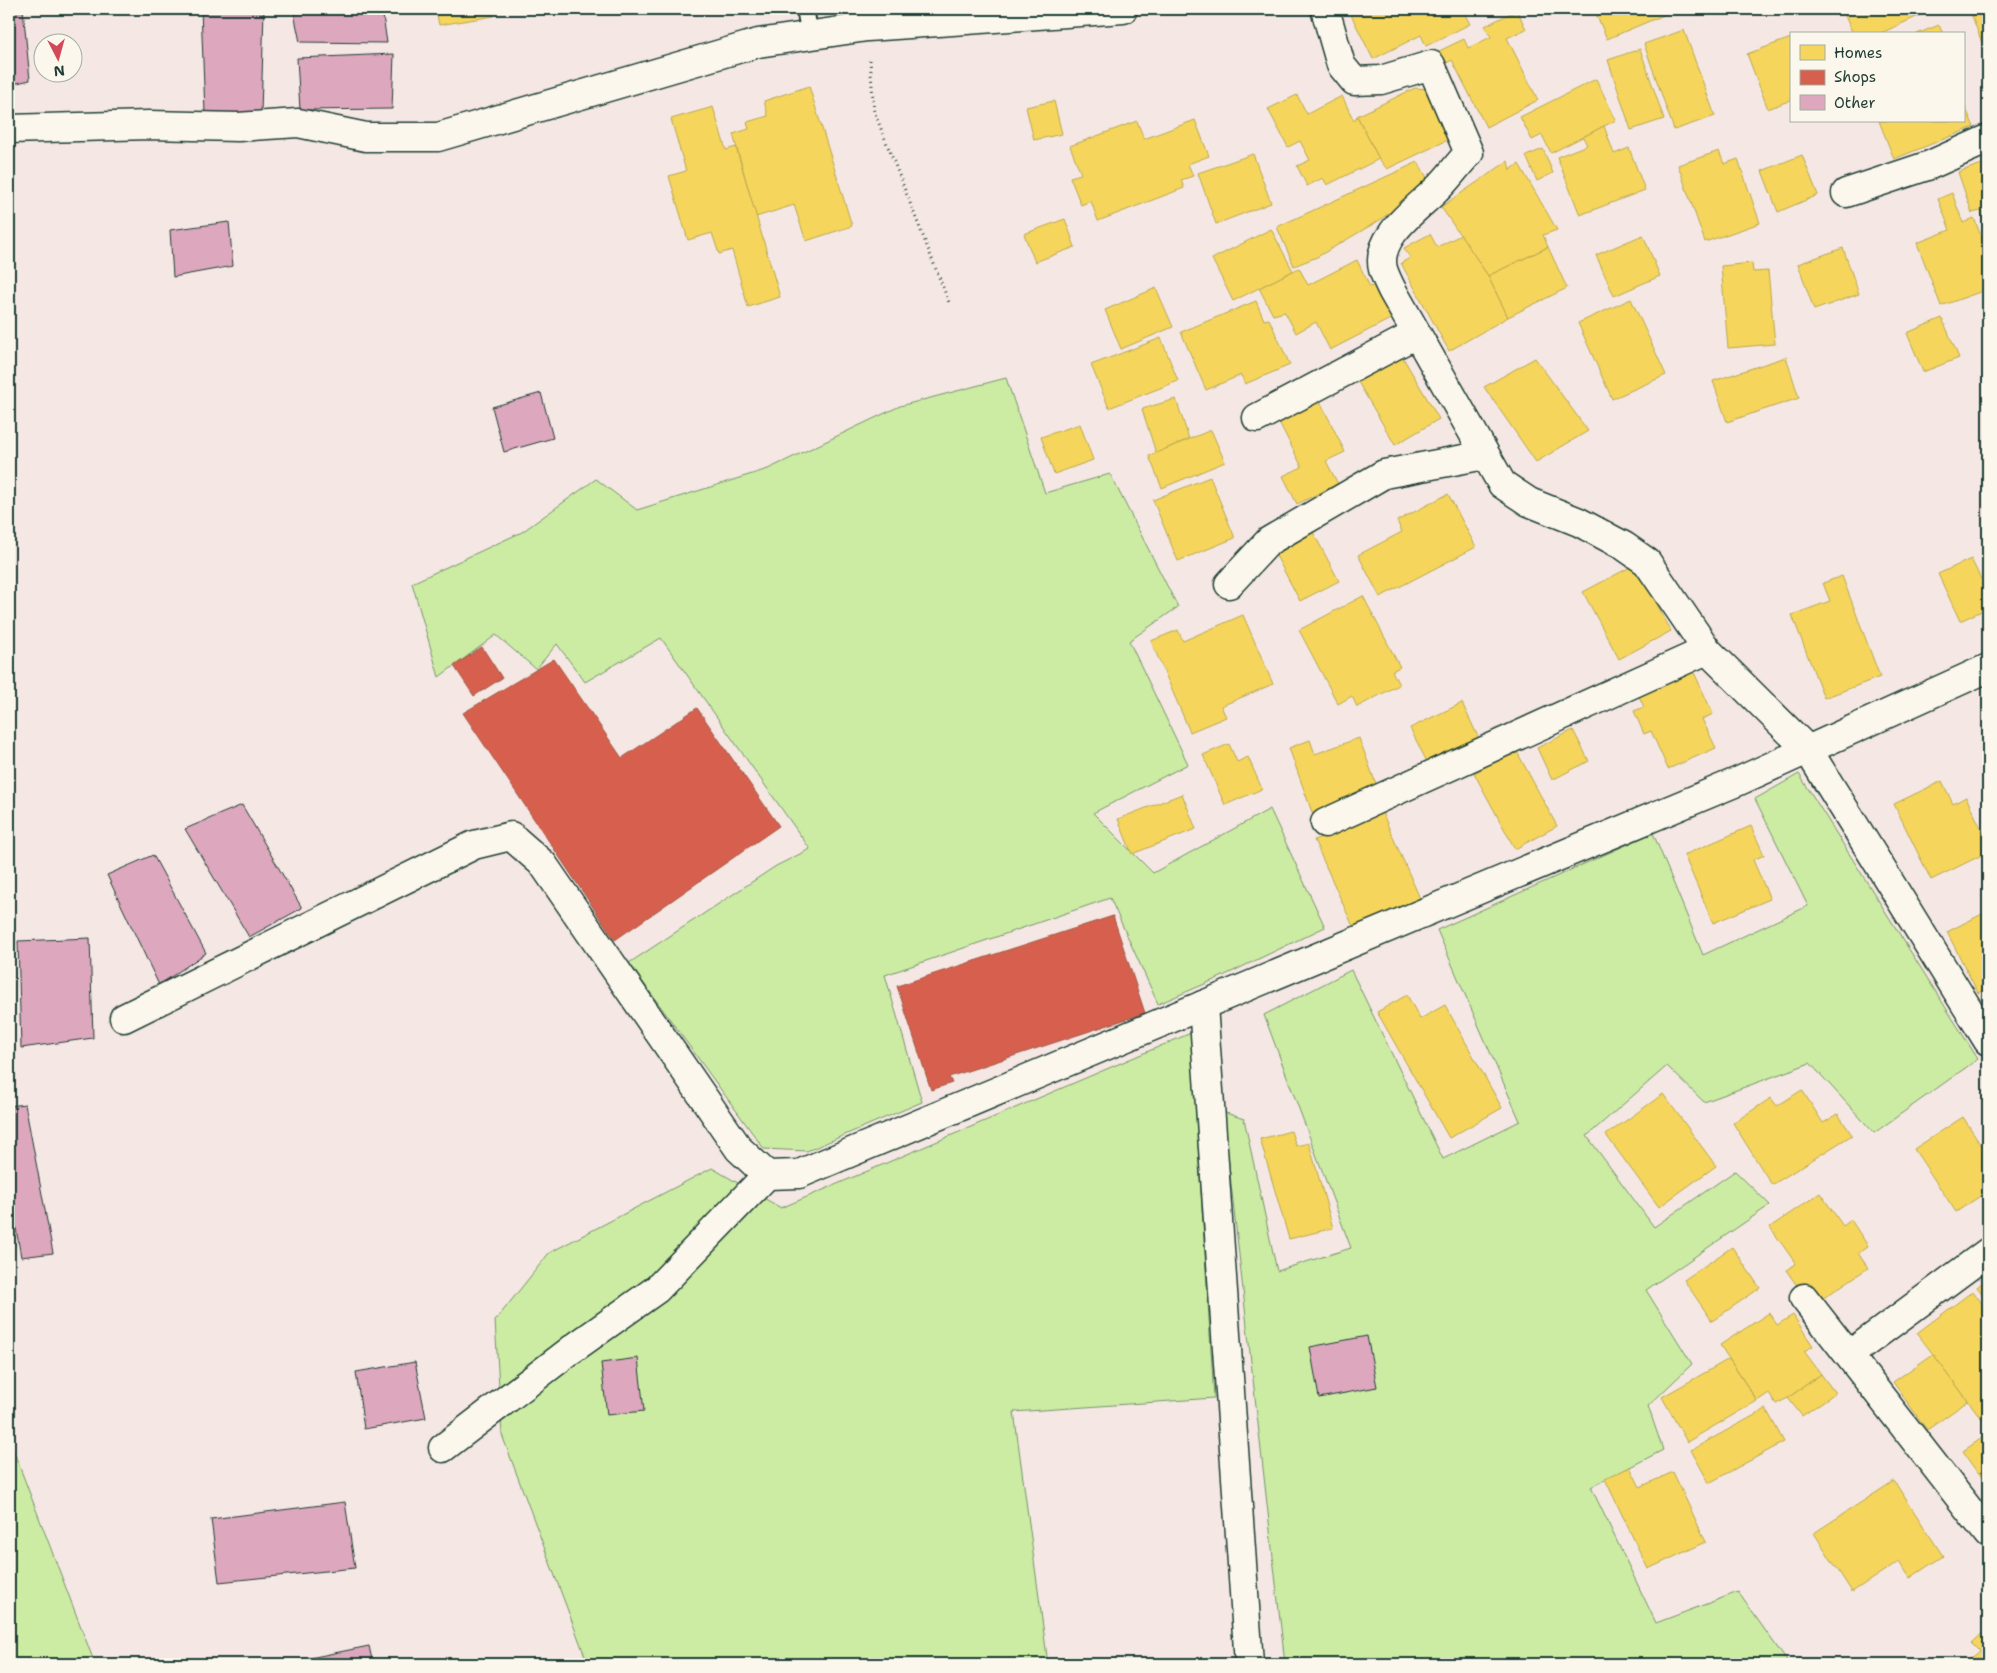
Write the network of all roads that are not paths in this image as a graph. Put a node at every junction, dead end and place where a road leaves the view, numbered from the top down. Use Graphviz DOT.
graph roads {
  1 [pos="805,9"];
  2 [pos="1123,9"];
  3 [pos="1324,9"];
  4 [pos="810,35"];
  5 [pos="9,128"];
  6 [pos="1988,139"];
  7 [pos="1846,193"];
  8 [pos="1416,334"];
  9 [pos="1257,418"];
  10 [pos="1485,455"];
  11 [pos="1229,584"];
  12 [pos="1706,650"];
  13 [pos="1988,668"];
  14 [pos="1808,750"];
  15 [pos="1325,823"];
  16 [pos="1203,1005"];
  17 [pos="124,1018"];
  18 [pos="1988,1041"];
  19 [pos="767,1175"];
  20 [pos="1988,1252"];
  21 [pos="1804,1298"];
  22 [pos="1849,1355"];
  23 [pos="443,1448"];
  24 [pos="1988,1534"];
  25 [pos="1249,1664"];
  1 -- 4 [label="lane"];
  2 -- 4 [label="street"];
  3 -- 8 [label="street"];
  4 -- 5 [label="street"];
  6 -- 7 [label="street"];
  8 -- 9 [label="street"];
  8 -- 10 [label="street"];
  10 -- 11 [label="street"];
  10 -- 12 [label="street"];
  12 -- 14 [label="street"];
  12 -- 15 [label="street"];
  13 -- 14 [label="street"];
  14 -- 16 [label="street"];
  14 -- 18 [label="street"];
  16 -- 19 [label="street"];
  16 -- 25 [label="street"];
  17 -- 19 [label="street"];
  19 -- 23 [label="street"];
  20 -- 22 [label="street"];
  21 -- 22 [label="street"];
  22 -- 24 [label="street"];
}
